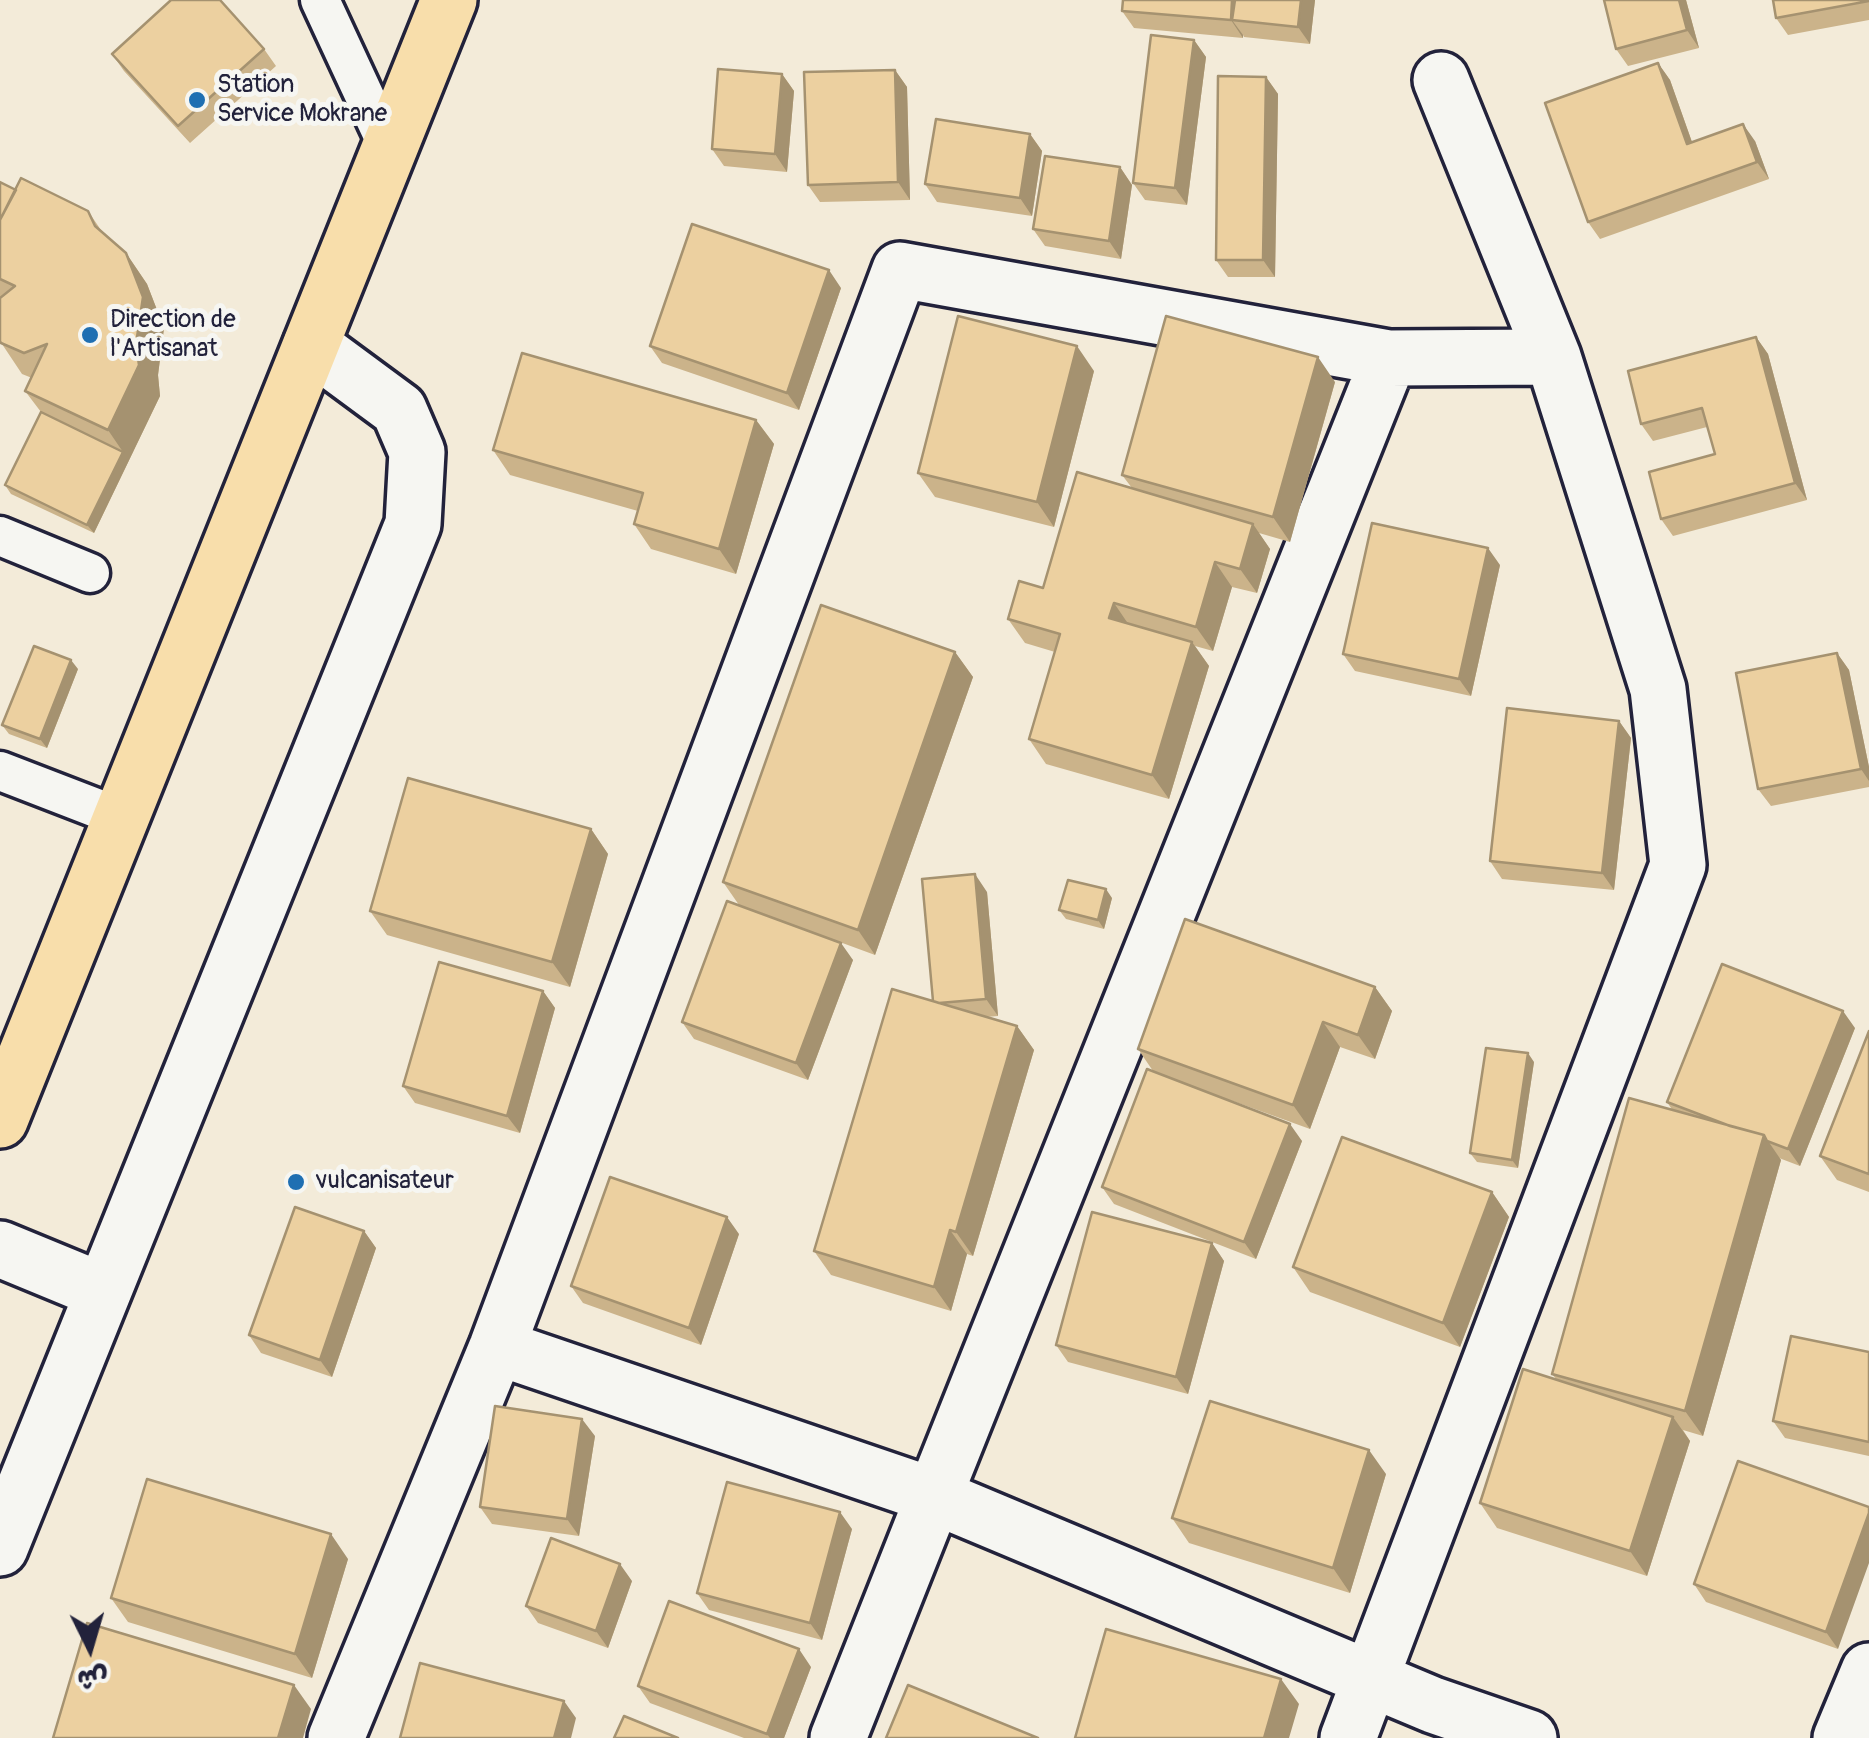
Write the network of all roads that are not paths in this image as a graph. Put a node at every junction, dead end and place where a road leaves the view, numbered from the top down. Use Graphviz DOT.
graph roads {
  1 [pos="320,0"];
  2 [pos="449,0"];
  3 [pos="1441,80"];
  4 [pos="391,153"];
  5 [pos="311,345"];
  6 [pos="1554,357"];
  7 [pos="1389,358"];
  8 [pos="0,536"];
  9 [pos="90,572"];
  10 [pos="0,771"];
  11 [pos="122,818"];
  12 [pos="0,1120"];
  13 [pos="0,1249"];
  14 [pos="102,1291"];
  15 [pos="497,1348"];
  16 [pos="934,1496"];
  17 [pos="0,1548"];
  18 [pos="1869,1671"];
  19 [pos="1372,1677"];
  20 [pos="336,1738"];
  21 [pos="838,1738"];
  22 [pos="1348,1738"];
  23 [pos="1528,1738"];
  24 [pos="1841,1738"];
  1 -- 4 [label="lane"];
  2 -- 4 [label="highway"];
  3 -- 6 [label="street"];
  4 -- 5 [label="highway"];
  5 -- 11 [label="highway"];
  5 -- 14 [label="street"];
  6 -- 7 [label="street"];
  6 -- 19 [label="street"];
  7 -- 15 [label="street"];
  7 -- 16 [label="street"];
  8 -- 9 [label="lane"];
  10 -- 11 [label="lane"];
  11 -- 12 [label="highway"];
  13 -- 14 [label="street"];
  14 -- 17 [label="street"];
  15 -- 16 [label="street"];
  15 -- 20 [label="street"];
  16 -- 19 [label="street"];
  16 -- 21 [label="street"];
  18 -- 24 [label="street"];
  19 -- 22 [label="street"];
  19 -- 23 [label="street"];
}
